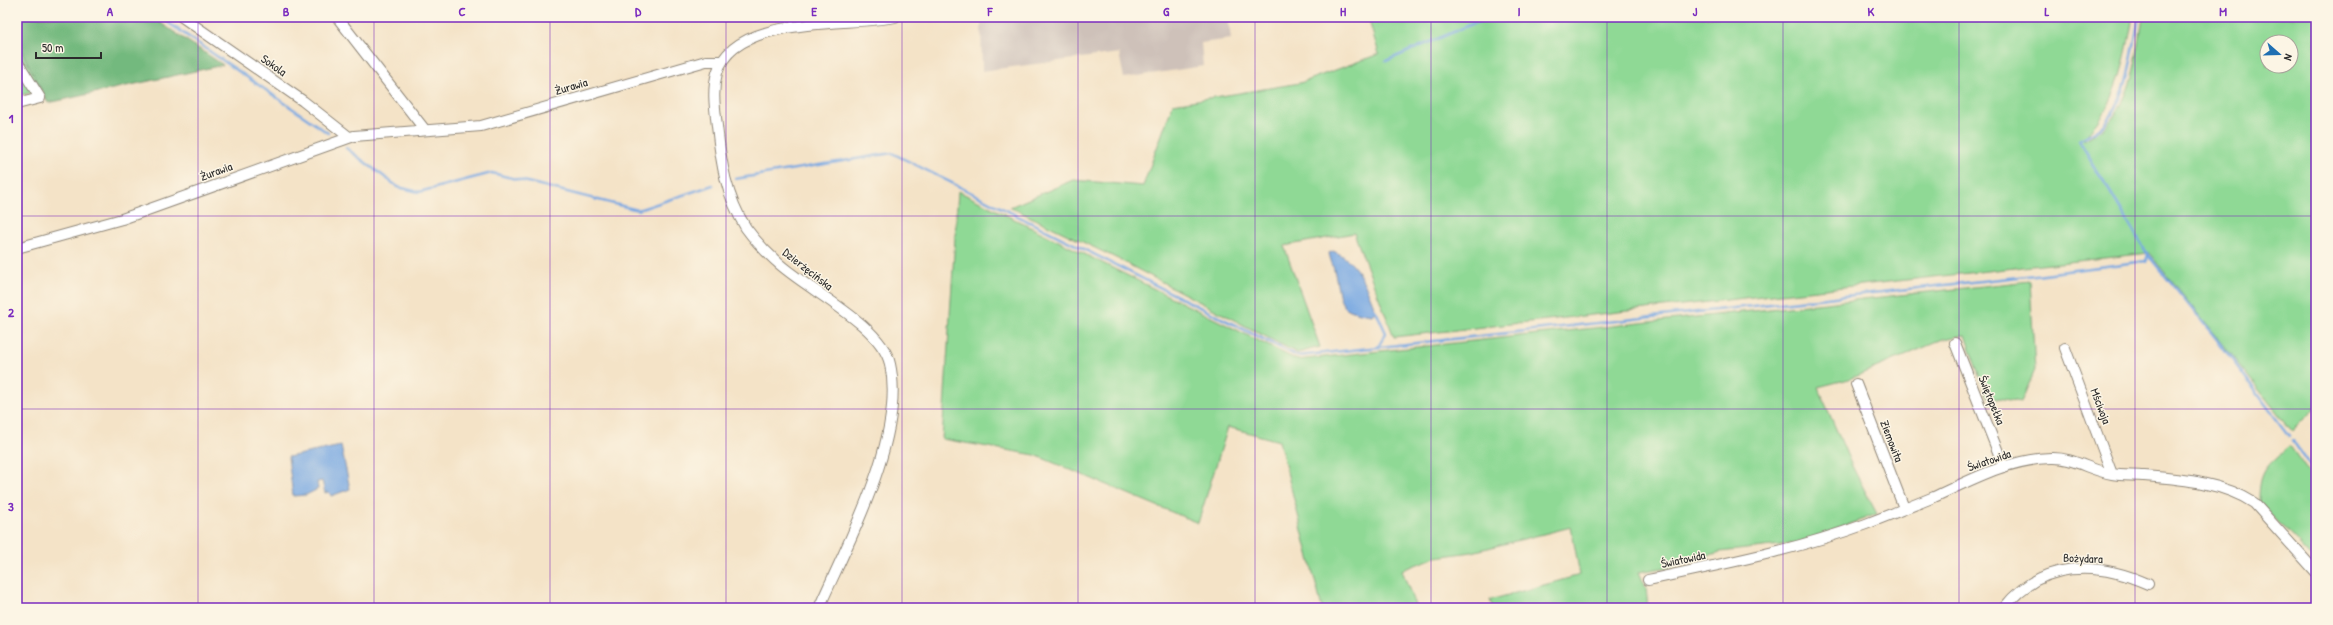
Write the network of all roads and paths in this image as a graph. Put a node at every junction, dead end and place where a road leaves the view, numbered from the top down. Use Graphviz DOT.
graph roads {
  1 [pos="182,17"];
  2 [pos="337,17"];
  3 [pos="895,17"];
  4 [pos="17,61"];
  5 [pos="722,61"];
  6 [pos="17,104"];
  7 [pos="425,130"];
  8 [pos="349,137"];
  9 [pos="17,248"];
  10 [pos="1955,343"];
  11 [pos="2065,348"];
  12 [pos="1856,384"];
  13 [pos="2004,467"];
  14 [pos="2112,474"];
  15 [pos="1904,508"];
  16 [pos="2316,572"];
  17 [pos="1648,580"];
  18 [pos="2148,584"];
  19 [pos="819,608"];
  20 [pos="2004,608"];
  1 -- 8 [label="street, Sokola"];
  2 -- 7 [label="street"];
  3 -- 5 [label="street, Dzierżęcińska"];
  4 -- 6 [label="street"];
  5 -- 7 [label="street, Żurawia"];
  5 -- 19 [label="street, Dzierżęcińska"];
  7 -- 8 [label="street, Żurawia"];
  8 -- 9 [label="street, Żurawia"];
  10 -- 13 [label="street, Świętopełka"];
  11 -- 14 [label="street, Mściwoja"];
  12 -- 15 [label="street, Ziemowita"];
  13 -- 14 [label="street, Światowida"];
  13 -- 15 [label="street, Światowida"];
  14 -- 16 [label="street, Światowida"];
  15 -- 17 [label="street, Światowida"];
  18 -- 20 [label="street, Bożydara"];
}
